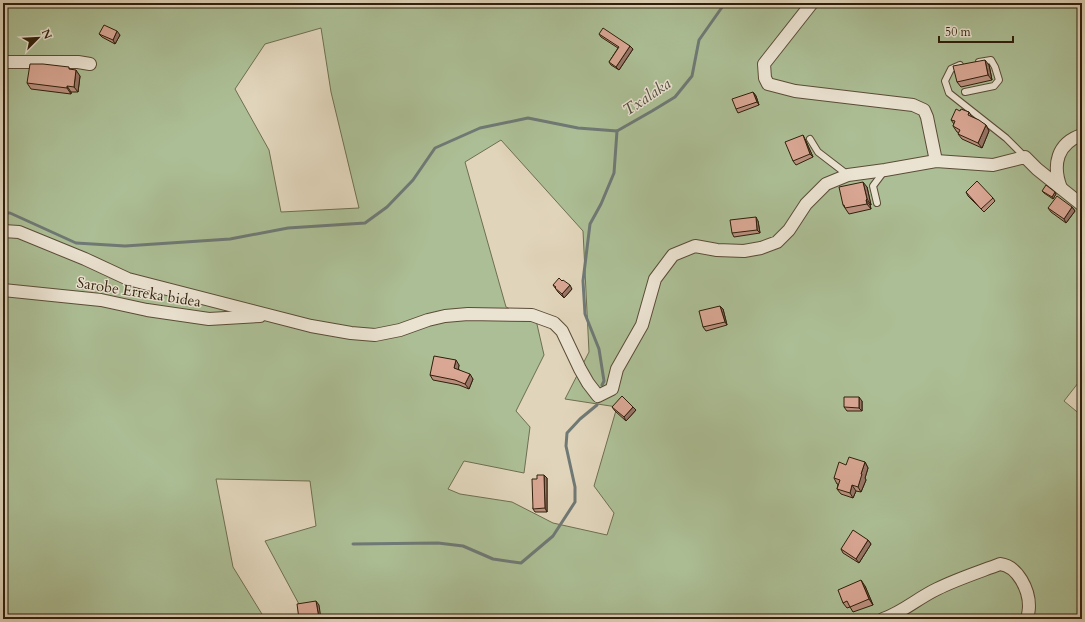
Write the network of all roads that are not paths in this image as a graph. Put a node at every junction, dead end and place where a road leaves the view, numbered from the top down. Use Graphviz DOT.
graph roads {
  1 [pos="812,3"];
  2 [pos="3,62"];
  3 [pos="90,64"];
  4 [pos="965,92"];
  5 [pos="1082,136"];
  6 [pos="810,140"];
  7 [pos="1025,157"];
  8 [pos="936,161"];
  9 [pos="885,170"];
  10 [pos="848,175"];
  11 [pos="1061,188"];
  12 [pos="877,203"];
  13 [pos="1082,205"];
  14 [pos="3,231"];
  15 [pos="3,290"];
  16 [pos="270,315"];
  17 [pos="883,619"];
  18 [pos="1027,619"];
  1 -- 8 [label="street"];
  2 -- 3 [label="street"];
  4 -- 7 [label="lane"];
  5 -- 11 [label="street"];
  6 -- 10 [label="lane"];
  7 -- 8 [label="street"];
  7 -- 11 [label="street"];
  8 -- 9 [label="street"];
  9 -- 10 [label="street"];
  9 -- 12 [label="lane"];
  10 -- 16 [label="street"];
  11 -- 13 [label="street"];
  14 -- 16 [label="street"];
  15 -- 16 [label="street, Sarobe Erreka bidea"];
  17 -- 18 [label="street"];
}
